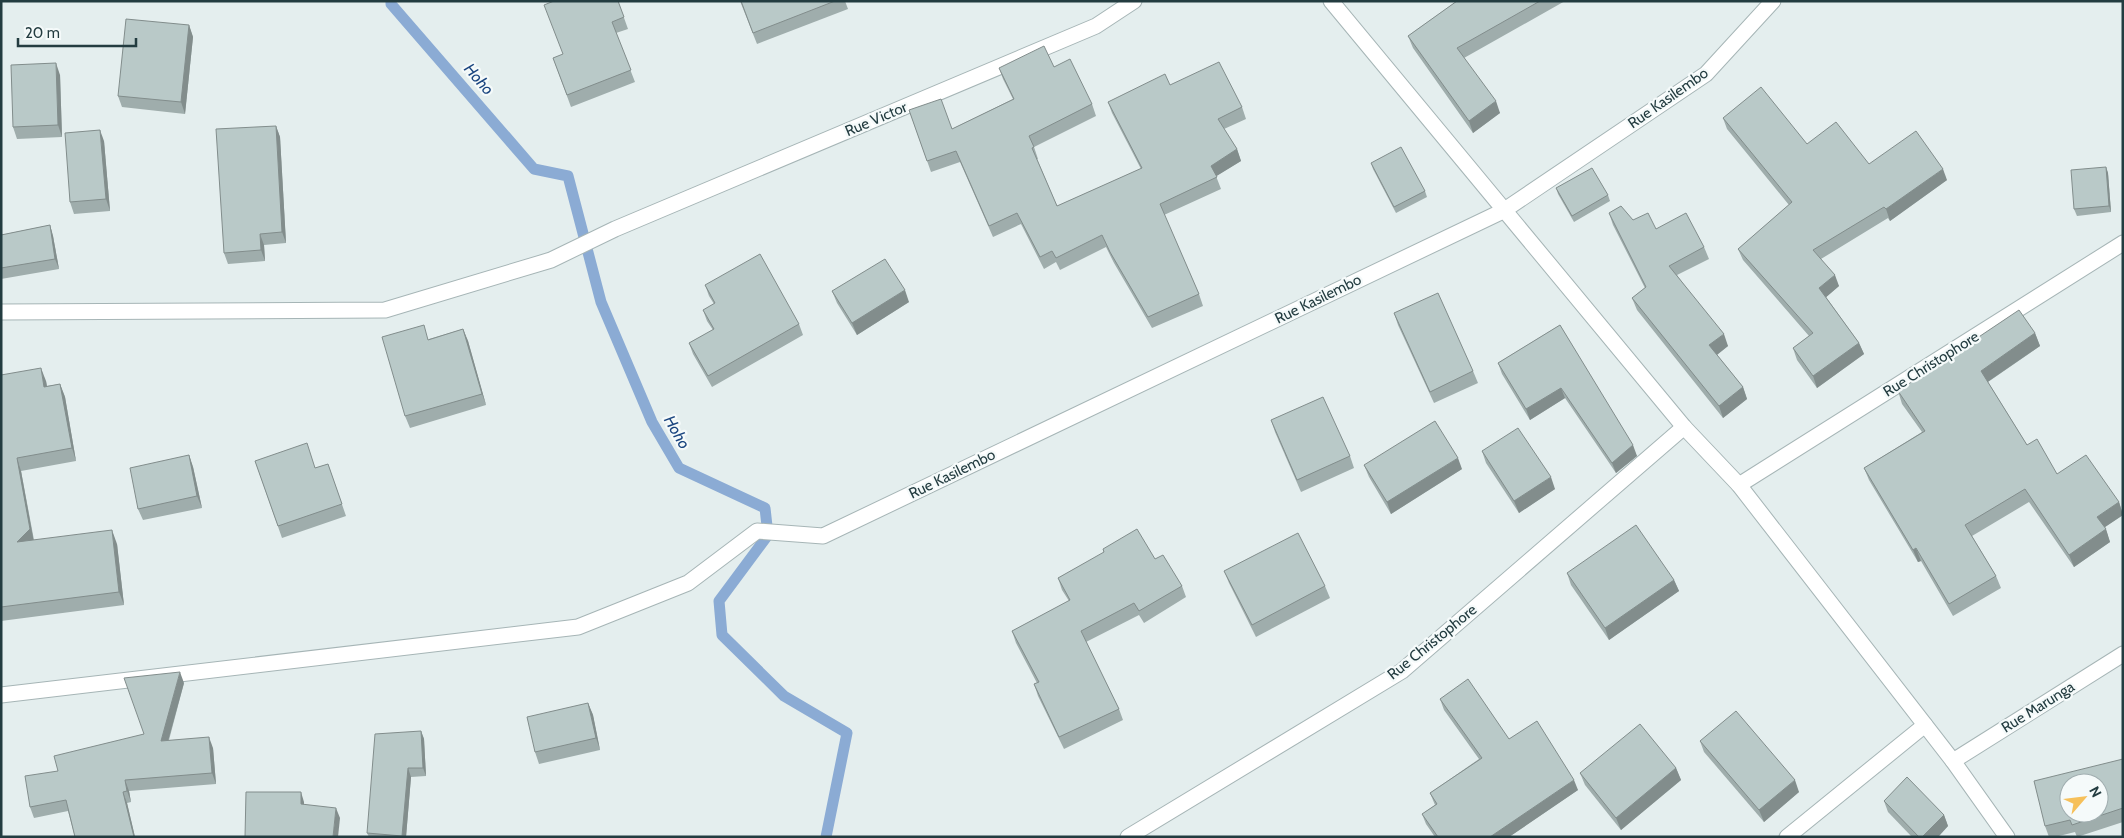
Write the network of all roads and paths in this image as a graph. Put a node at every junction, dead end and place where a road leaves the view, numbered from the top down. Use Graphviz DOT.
graph roads {
  1 [pos="1134,1"];
  2 [pos="1331,1"];
  3 [pos="1773,1"];
  4 [pos="1503,210"];
  5 [pos="2123,243"];
  6 [pos="1,312"];
  7 [pos="1684,427"];
  8 [pos="1739,485"];
  9 [pos="2123,654"];
  10 [pos="1,695"];
  11 [pos="1925,725"];
  12 [pos="1953,761"];
  13 [pos="1128,837"];
  14 [pos="1788,837"];
  15 [pos="2008,837"];
  1 -- 6 [label="street, Rue Victor"];
  2 -- 4 [label="street"];
  3 -- 4 [label="street, Rue Kasilembo"];
  4 -- 7 [label="street"];
  4 -- 10 [label="street, Rue Kasilembo"];
  5 -- 8 [label="street, Rue Christophore"];
  7 -- 8 [label="street"];
  7 -- 13 [label="street, Rue Christophore"];
  8 -- 11 [label="street"];
  9 -- 12 [label="street, Rue Marunga"];
  11 -- 12 [label="street"];
  11 -- 14 [label="street"];
  12 -- 15 [label="street"];
}
